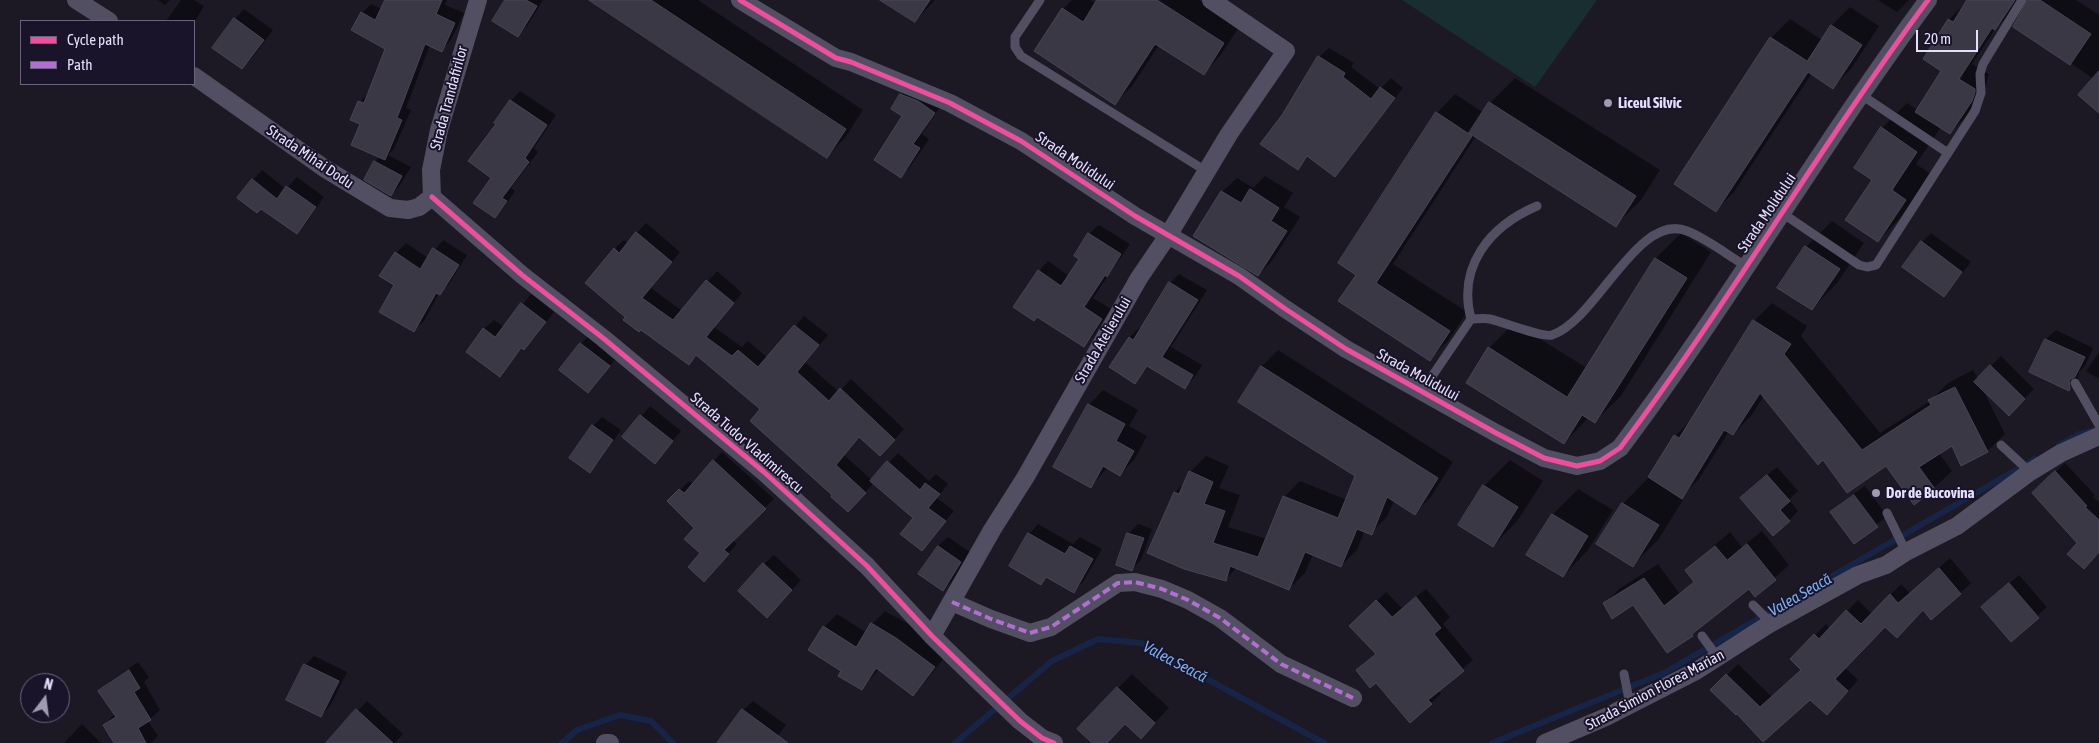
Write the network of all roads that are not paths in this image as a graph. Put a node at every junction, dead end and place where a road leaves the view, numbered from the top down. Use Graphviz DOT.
graph roads {
  1 [pos="76,0"];
  2 [pos="478,0"];
  3 [pos="740,0"];
  4 [pos="1040,0"];
  5 [pos="1211,0"];
  6 [pos="1928,0"];
  7 [pos="2022,0"];
  8 [pos="107,20"];
  9 [pos="195,77"];
  10 [pos="1860,94"];
  11 [pos="1948,153"];
  12 [pos="1206,171"];
  13 [pos="432,197"];
  14 [pos="1537,206"];
  15 [pos="1782,213"];
  16 [pos="1169,234"];
  17 [pos="1746,266"];
  18 [pos="1471,319"];
  19 [pos="2075,383"];
  20 [pos="1422,392"];
  21 [pos="2098,427"];
  22 [pos="2001,444"];
  23 [pos="2030,472"];
  24 [pos="1887,513"];
  25 [pos="1904,547"];
  26 [pos="952,602"];
  27 [pos="1753,605"];
  28 [pos="1771,623"];
  29 [pos="932,636"];
  30 [pos="1702,636"];
  31 [pos="1718,658"];
  32 [pos="1624,674"];
  33 [pos="1353,698"];
  34 [pos="1629,700"];
  35 [pos="1044,741"];
  36 [pos="605,743"];
  37 [pos="610,743"];
  38 [pos="1545,743"];
  1 -- 8 [label="street"];
  2 -- 13 [label="street, Strada Trandafirilor"];
  3 -- 16 [label="street, Strada Molidului"];
  4 -- 12 [label="lane"];
  5 -- 12 [label="street, Strada Atelierului"];
  6 -- 10 [label="street, Strada Molidului"];
  7 -- 11 [label="lane"];
  9 -- 13 [label="street, Strada Mihai Dodu"];
  10 -- 11 [label="lane"];
  10 -- 15 [label="street, Strada Molidului"];
  11 -- 15 [label="lane"];
  12 -- 16 [label="street, Strada Atelierului"];
  13 -- 29 [label="street, Strada Tudor Vladimirescu"];
  14 -- 18 [label="lane"];
  15 -- 17 [label="street, Strada Molidului"];
  16 -- 20 [label="street, Strada Molidului"];
  16 -- 26 [label="street, Strada Atelierului"];
  17 -- 18 [label="lane"];
  17 -- 20 [label="street, Strada Molidului"];
  18 -- 20 [label="lane"];
  19 -- 21 [label="lane"];
  21 -- 23 [label="street, Strada Simion Florea Marian"];
  22 -- 23 [label="lane"];
  23 -- 25 [label="street, Strada Simion Florea Marian"];
  24 -- 25 [label="lane"];
  25 -- 28 [label="street, Strada Simion Florea Marian"];
  26 -- 29 [label="street, Strada Atelierului"];
  26 -- 33 [label="street"];
  27 -- 28 [label="lane"];
  28 -- 31 [label="street, Strada Simion Florea Marian"];
  29 -- 35 [label="street, Strada Tudor Vladimirescu"];
  30 -- 31 [label="lane"];
  31 -- 34 [label="street, Strada Simion Florea Marian"];
  32 -- 34 [label="lane"];
  34 -- 38 [label="street, Strada Simion Florea Marian"];
  36 -- 37 [label="street"];
}
